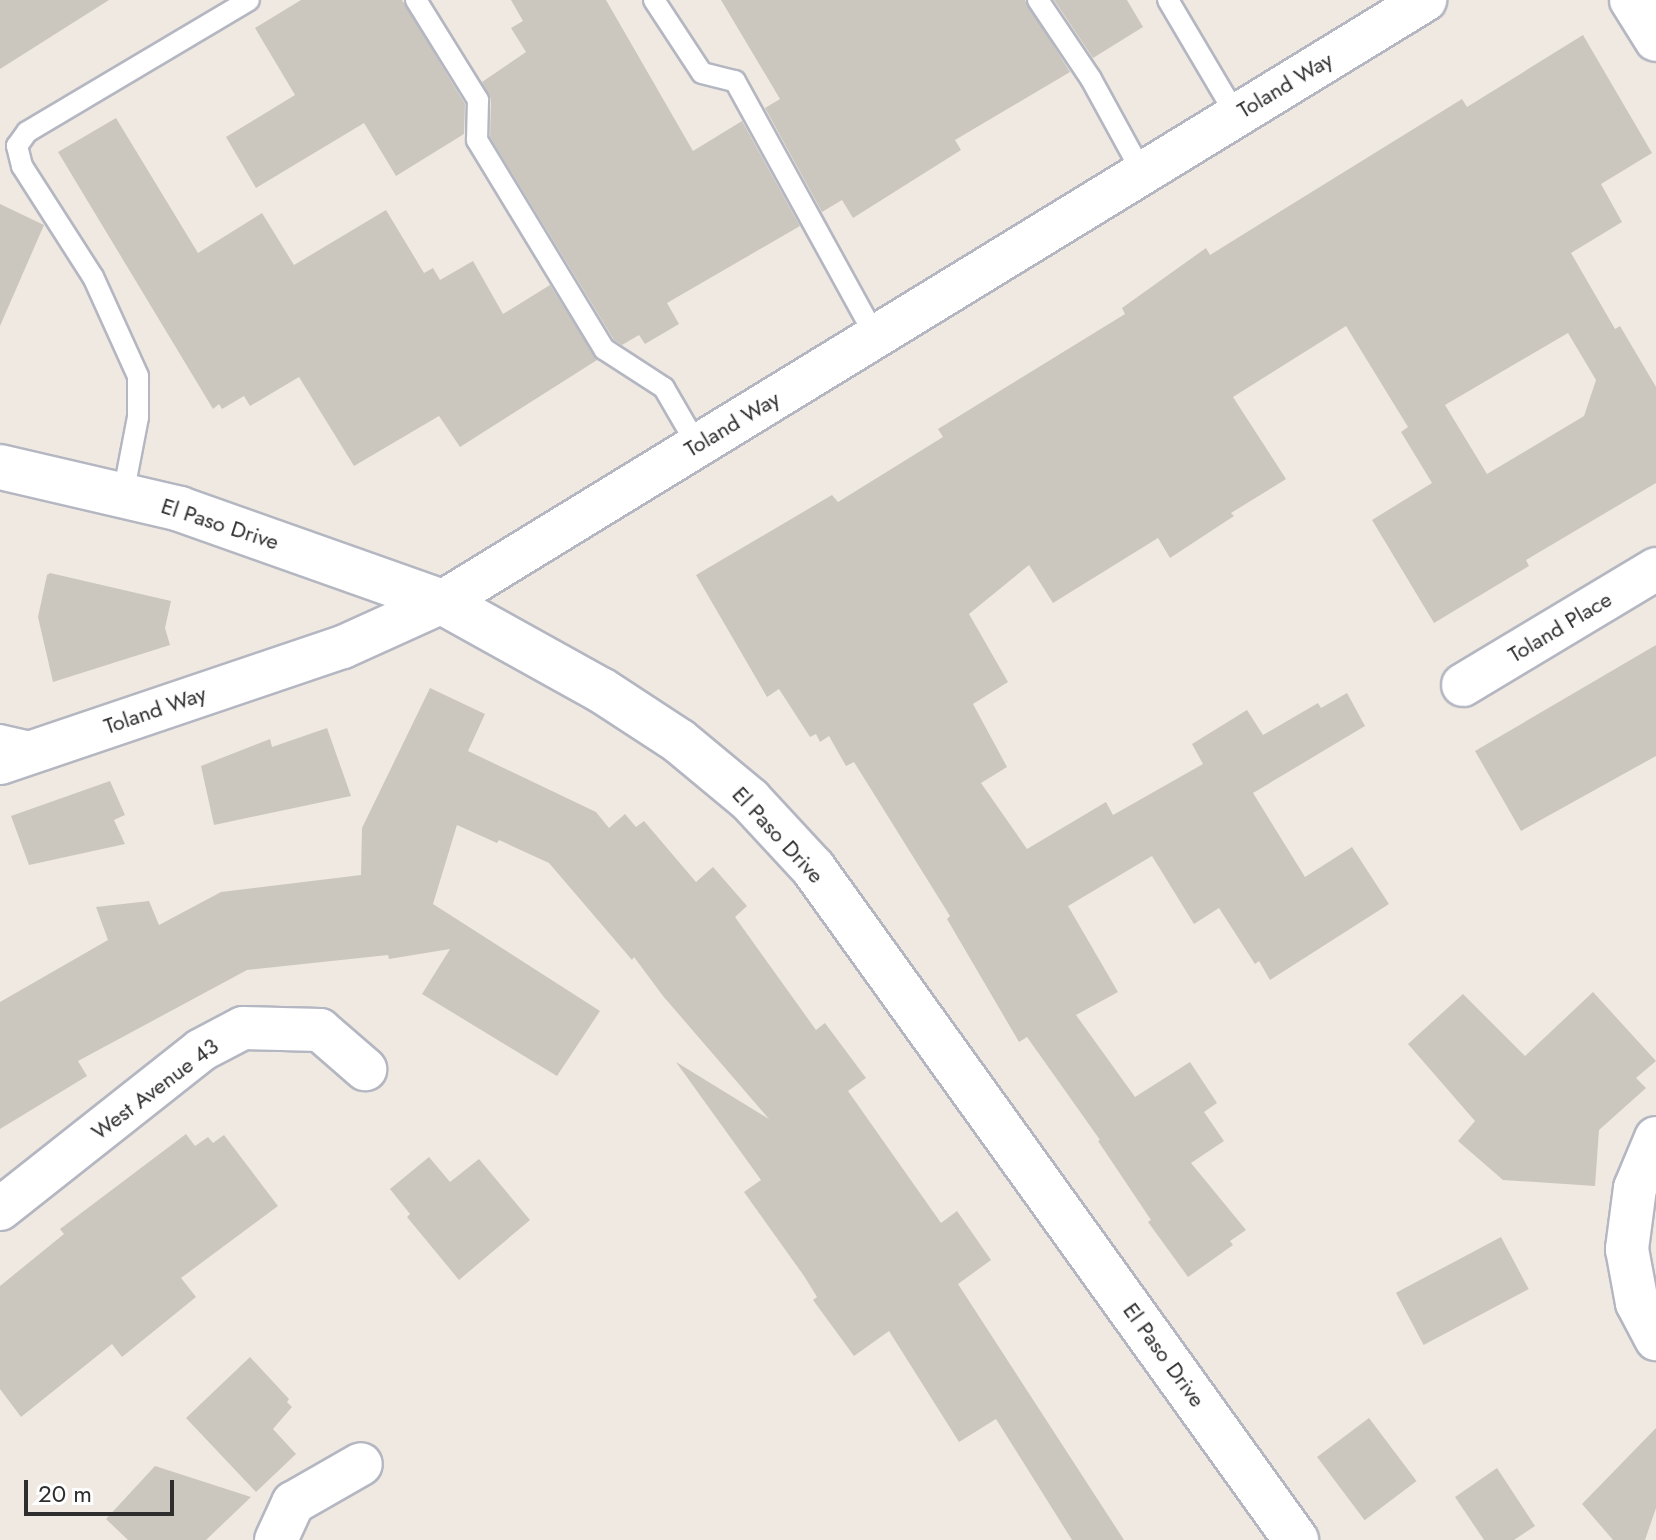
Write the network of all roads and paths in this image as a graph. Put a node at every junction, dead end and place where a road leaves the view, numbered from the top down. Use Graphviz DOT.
graph roads {
  1 [pos="249,0"];
  2 [pos="416,0"];
  3 [pos="654,0"];
  4 [pos="1038,0"];
  5 [pos="1168,0"];
  6 [pos="1425,0"];
  7 [pos="1631,0"];
  8 [pos="1656,40"];
  9 [pos="1236,115"];
  10 [pos="1142,172"];
  11 [pos="875,336"];
  12 [pos="697,445"];
  13 [pos="0,467"];
  14 [pos="123,495"];
  15 [pos="1656,569"];
  16 [pos="442,602"];
  17 [pos="1463,685"];
  18 [pos="0,735"];
  19 [pos="47,746"];
  20 [pos="0,763"];
  21 [pos="365,1069"];
  22 [pos="1656,1138"];
  23 [pos="0,1209"];
  24 [pos="1656,1339"];
  25 [pos="361,1464"];
  26 [pos="276,1540"];
  27 [pos="1296,1540"];
  1 -- 14 [label="lane"];
  2 -- 12 [label="lane"];
  3 -- 11 [label="lane"];
  4 -- 10 [label="lane"];
  5 -- 9 [label="lane"];
  6 -- 9 [label="street, Toland Way"];
  7 -- 8 [label="street"];
  9 -- 10 [label="street, Toland Way"];
  10 -- 11 [label="street, Toland Way"];
  11 -- 12 [label="street, Toland Way"];
  12 -- 16 [label="street, Toland Way"];
  13 -- 14 [label="street, El Paso Drive"];
  14 -- 16 [label="street, El Paso Drive"];
  15 -- 17 [label="street, Toland Place"];
  16 -- 19 [label="street, Toland Way"];
  16 -- 27 [label="street, El Paso Drive"];
  18 -- 19 [label="lane"];
  19 -- 20 [label="street, Toland Way"];
  21 -- 23 [label="street, West Avenue 43"];
  22 -- 24 [label="street"];
  25 -- 26 [label="street"];
}
